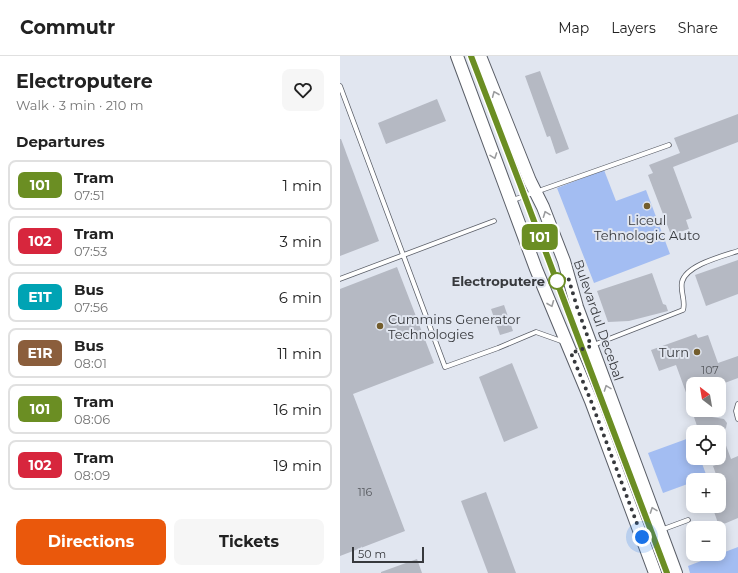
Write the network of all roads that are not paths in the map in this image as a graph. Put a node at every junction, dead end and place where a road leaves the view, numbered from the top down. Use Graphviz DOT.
graph roads {
  1 [pos="457,56"];
  2 [pos="480,56"];
  3 [pos="340,86"];
  4 [pos="669,145"];
  5 [pos="536,192"];
  6 [pos="511,201"];
  7 [pos="494,221"];
  8 [pos="738,251"];
  9 [pos="403,255"];
  10 [pos="340,279"];
  11 [pos="591,346"];
  12 [pos="569,348"];
  13 [pos="738,404"];
  14 [pos="738,419"];
  15 [pos="688,520"];
  16 [pos="660,530"];
  17 [pos="642,537"];
  18 [pos="655,573"];
  19 [pos="676,573"];
  1 -- 6 [label="main road, one-way"];
  5 -- 2 [label="main road, Bulevardul Decebal, one-way"];
  3 -- 9 [label="lane"];
  4 -- 5 [label="lane"];
  5 -- 6 [label="lane"];
  11 -- 5 [label="main road, Bulevardul Decebal, one-way"];
  6 -- 12 [label="main road, one-way"];
  7 -- 9 [label="lane"];
  8 -- 11 [label="lane"];
  9 -- 10 [label="lane"];
  9 -- 12 [label="lane"];
  11 -- 12 [label="lane"];
  16 -- 11 [label="main road, Bulevardul Decebal, one-way"];
  12 -- 17 [label="main road"];
  13 -- 14 [label="lane"];
  15 -- 16 [label="lane"];
  16 -- 17 [label="lane"];
  16 -- 19 [label="main road, Bulevardul Decebal"];
  17 -- 18 [label="main road"];
}
